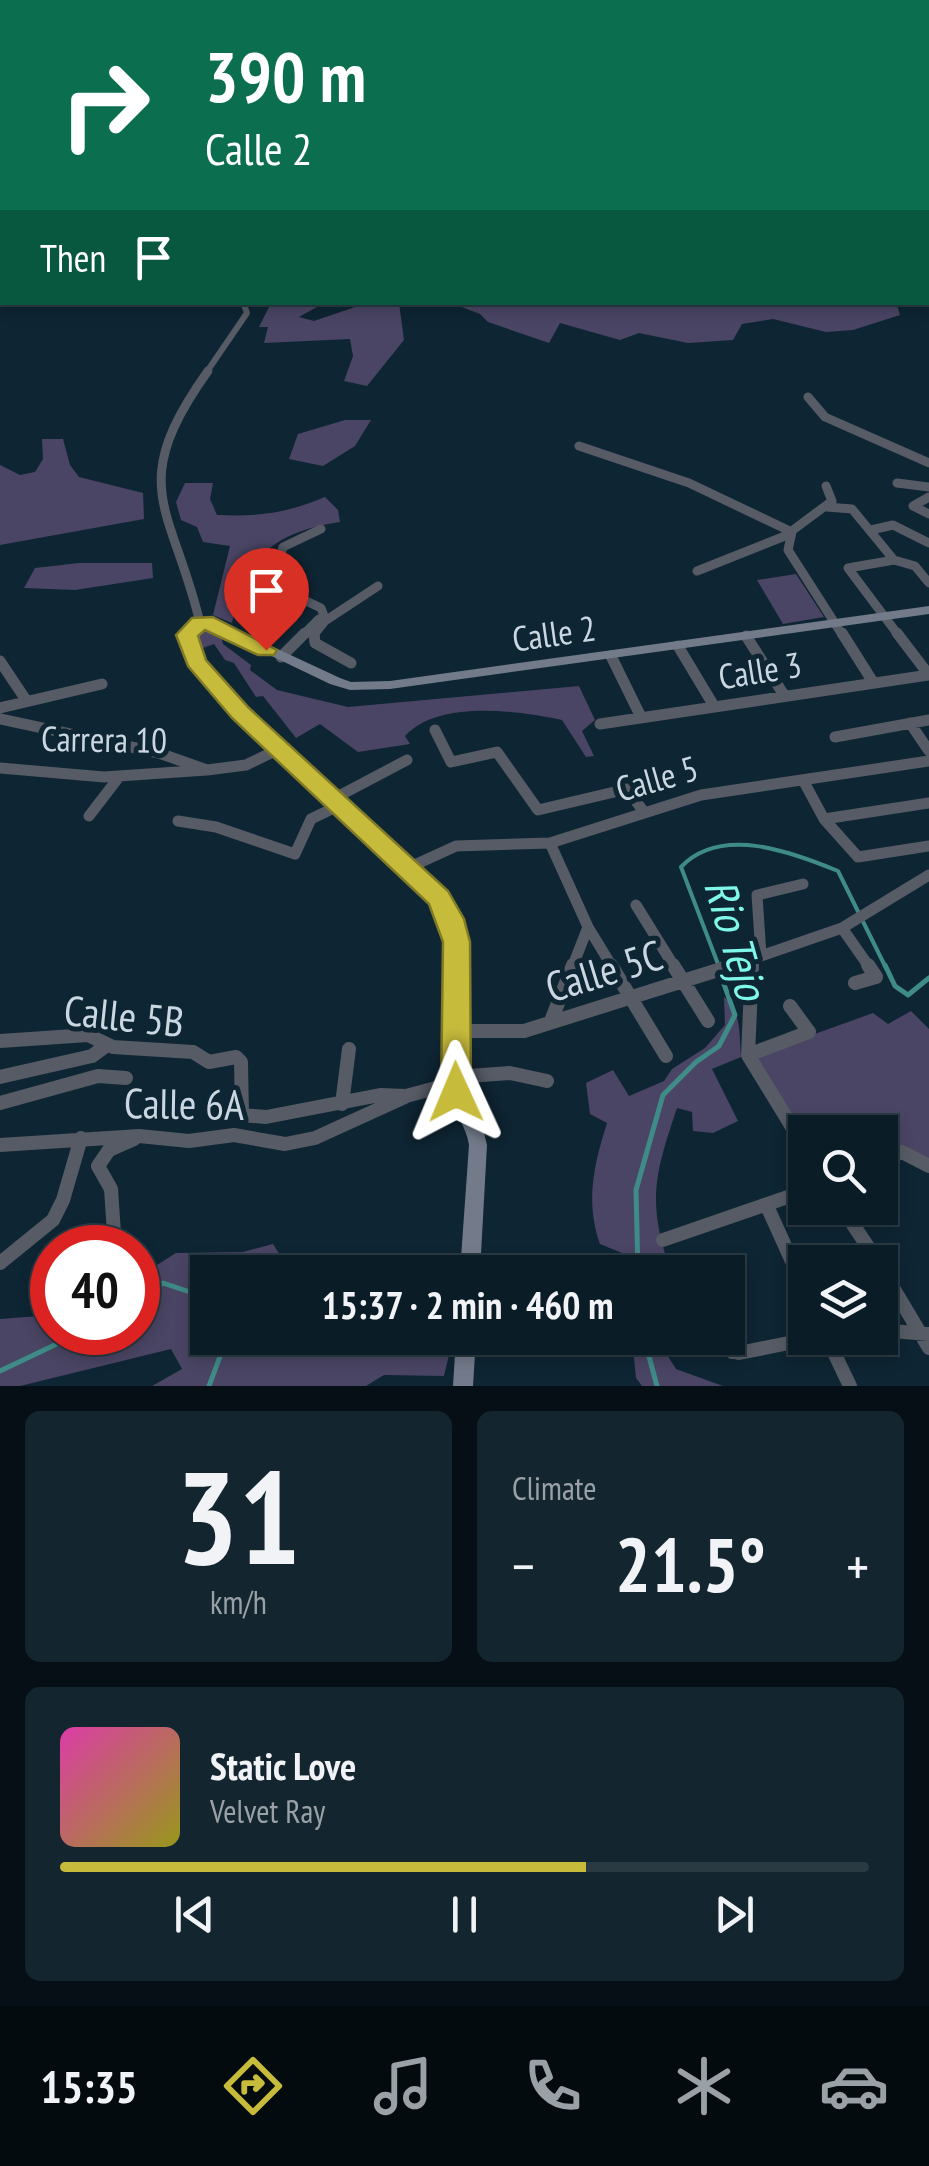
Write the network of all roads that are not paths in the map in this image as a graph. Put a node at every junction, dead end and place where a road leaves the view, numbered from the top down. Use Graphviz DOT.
graph roads {
  1 [pos="244,305"];
  2 [pos="808,397"];
  3 [pos="580,446"];
  4 [pos="929,463"];
  5 [pos="897,483"];
  6 [pos="826,486"];
  7 [pos="929,487"];
  8 [pos="929,497"];
  9 [pos="827,507"];
  10 [pos="929,514"];
  11 [pos="321,529"];
  12 [pos="871,530"];
  13 [pos="792,532"];
  14 [pos="929,543"];
  15 [pos="894,560"];
  16 [pos="697,571"];
  17 [pos="929,583"];
  18 [pos="378,586"];
  19 [pos="929,610"];
  20 [pos="336,613"];
  21 [pos="324,616"];
  22 [pos="885,616"];
  23 [pos="200,623"];
  24 [pos="833,624"];
  25 [pos="746,636"];
  26 [pos="678,646"];
  27 [pos="280,656"];
  28 [pos="611,656"];
  29 [pos="0,661"];
  30 [pos="351,664"];
  31 [pos="929,675"];
  32 [pos="873,682"];
  33 [pos="102,684"];
  34 [pos="784,695"];
  35 [pos="26,700"];
  36 [pos="714,706"];
  37 [pos="1,717"];
  38 [pos="641,717"];
  39 [pos="929,720"];
  40 [pos="910,723"];
  41 [pos="600,724"];
  42 [pos="434,730"];
  43 [pos="835,738"];
  44 [pos="279,749"];
  45 [pos="929,751"];
  46 [pos="407,760"];
  47 [pos="929,761"];
  48 [pos="0,768"];
  49 [pos="207,770"];
  50 [pos="119,776"];
  51 [pos="803,780"];
  52 [pos="338,801"];
  53 [pos="929,803"];
  54 [pos="644,812"];
  55 [pos="90,816"];
  56 [pos="824,819"];
  57 [pos="178,821"];
  58 [pos="550,843"];
  59 [pos="929,846"];
  60 [pos="408,868"];
  61 [pos="929,875"];
  62 [pos="803,884"];
  63 [pos="636,906"];
  64 [pos="844,926"];
  65 [pos="588,927"];
  66 [pos="757,957"];
  67 [pos="682,981"];
  68 [pos="855,983"];
  69 [pos="632,996"];
  70 [pos="790,1006"];
  71 [pos="551,1020"];
  72 [pos="708,1021"];
  73 [pos="456,1031"];
  74 [pos="26,1040"];
  75 [pos="0,1041"];
  76 [pos="107,1045"];
  77 [pos="349,1049"];
  78 [pos="0,1053"];
  79 [pos="748,1055"];
  80 [pos="666,1056"];
  81 [pos="0,1077"];
  82 [pos="126,1078"];
  83 [pos="455,1080"];
  84 [pos="547,1080"];
  85 [pos="406,1096"];
  86 [pos="0,1103"];
  87 [pos="342,1104"];
  88 [pos="788,1120"];
  89 [pos="139,1136"];
  90 [pos="82,1138"];
  91 [pos="0,1145"];
  92 [pos="898,1154"];
  93 [pos="929,1166"];
  94 [pos="788,1198"];
  95 [pos="767,1206"];
  96 [pos="113,1225"];
  97 [pos="663,1240"];
  98 [pos="788,1252"];
  99 [pos="471,1255"];
  100 [pos="0,1264"];
  101 [pos="898,1293"];
  102 [pos="898,1333"];
  103 [pos="927,1338"];
  104 [pos="788,1344"];
  105 [pos="745,1350"];
  106 [pos="465,1355"];
  107 [pos="835,1355"];
  108 [pos="463,1386"];
  109 [pos="850,1386"];
  1 -- 23 [label="street"];
  2 -- 4 [label="street"];
  3 -- 13 [label="street"];
  5 -- 7 [label="street"];
  6 -- 9 [label="street"];
  8 -- 10 [label="street"];
  9 -- 12 [label="street"];
  9 -- 13 [label="street"];
  11 -- 21 [label="street"];
  12 -- 14 [label="street"];
  12 -- 15 [label="street"];
  13 -- 16 [label="street"];
  13 -- 24 [label="street"];
  15 -- 17 [label="street"];
  15 -- 22 [label="street"];
  18 -- 20 [label="street"];
  19 -- 22 [label="street, Calle 2"];
  20 -- 21 [label="street"];
  20 -- 30 [label="street"];
  21 -- 27 [label="street"];
  22 -- 24 [label="street, Calle 2"];
  22 -- 31 [label="street"];
  23 -- 27 [label="street, Calle 2"];
  23 -- 44 [label="street"];
  24 -- 25 [label="street, Calle 2"];
  24 -- 32 [label="street"];
  25 -- 26 [label="street, Calle 2"];
  25 -- 34 [label="street"];
  26 -- 28 [label="street, Calle 2"];
  26 -- 36 [label="street"];
  27 -- 28 [label="street, Calle 2"];
  28 -- 38 [label="street"];
  29 -- 35 [label="street"];
  31 -- 32 [label="street, Calle 3"];
  32 -- 34 [label="street, Calle 3"];
  33 -- 35 [label="street"];
  34 -- 36 [label="street, Calle 3"];
  35 -- 37 [label="street"];
  36 -- 38 [label="street, Calle 3"];
  37 -- 49 [label="street"];
  38 -- 41 [label="street, Calle 3"];
  39 -- 40 [label="street"];
  40 -- 43 [label="street"];
  40 -- 45 [label="street"];
  42 -- 54 [label="street"];
  44 -- 49 [label="street, Carrera 10"];
  44 -- 52 [label="street"];
  46 -- 52 [label="street"];
  47 -- 51 [label="street, Calle 5"];
  48 -- 50 [label="street, Carrera 10"];
  49 -- 50 [label="street, Carrera 10"];
  50 -- 55 [label="street"];
  51 -- 54 [label="street, Calle 5"];
  51 -- 56 [label="street"];
  52 -- 57 [label="street"];
  52 -- 60 [label="street"];
  53 -- 56 [label="street"];
  54 -- 58 [label="street, Calle 5"];
  56 -- 59 [label="street"];
  58 -- 60 [label="street, Calle 5"];
  58 -- 65 [label="street"];
  60 -- 73 [label="street"];
  61 -- 64 [label="street, Calle 5C"];
  62 -- 66 [label="street"];
  63 -- 67 [label="street"];
  64 -- 66 [label="street, Calle 5C"];
  64 -- 68 [label="street"];
  65 -- 69 [label="street"];
  65 -- 71 [label="street"];
  66 -- 67 [label="street, Calle 5C"];
  66 -- 79 [label="street"];
  67 -- 69 [label="street, Calle 5C"];
  67 -- 72 [label="street"];
  69 -- 71 [label="street, Calle 5C"];
  69 -- 80 [label="street"];
  70 -- 79 [label="street"];
  71 -- 73 [label="street, Calle 5C"];
  73 -- 83 [label="street"];
  74 -- 75 [label="street, Calle 5B"];
  74 -- 76 [label="street, Calle 5B"];
  74 -- 78 [label="street"];
  76 -- 81 [label="street"];
  76 -- 87 [label="street, Calle 5B"];
  77 -- 87 [label="street"];
  79 -- 88 [label="street"];
  82 -- 86 [label="street"];
  83 -- 84 [label="street"];
  83 -- 85 [label="street"];
  83 -- 99 [label="street"];
  85 -- 87 [label="street"];
  85 -- 89 [label="street, Calle 6A"];
  89 -- 90 [label="street, Calle 6A"];
  89 -- 96 [label="street"];
  90 -- 91 [label="street, Calle 6A"];
  90 -- 100 [label="street"];
  92 -- 93 [label="street"];
  94 -- 95 [label="street"];
  95 -- 97 [label="street"];
  95 -- 98 [label="street"];
  101 -- 103 [label="street"];
  102 -- 103 [label="street"];
  104 -- 105 [label="street"];
  106 -- 108 [label="street"];
  107 -- 109 [label="street"];
}
